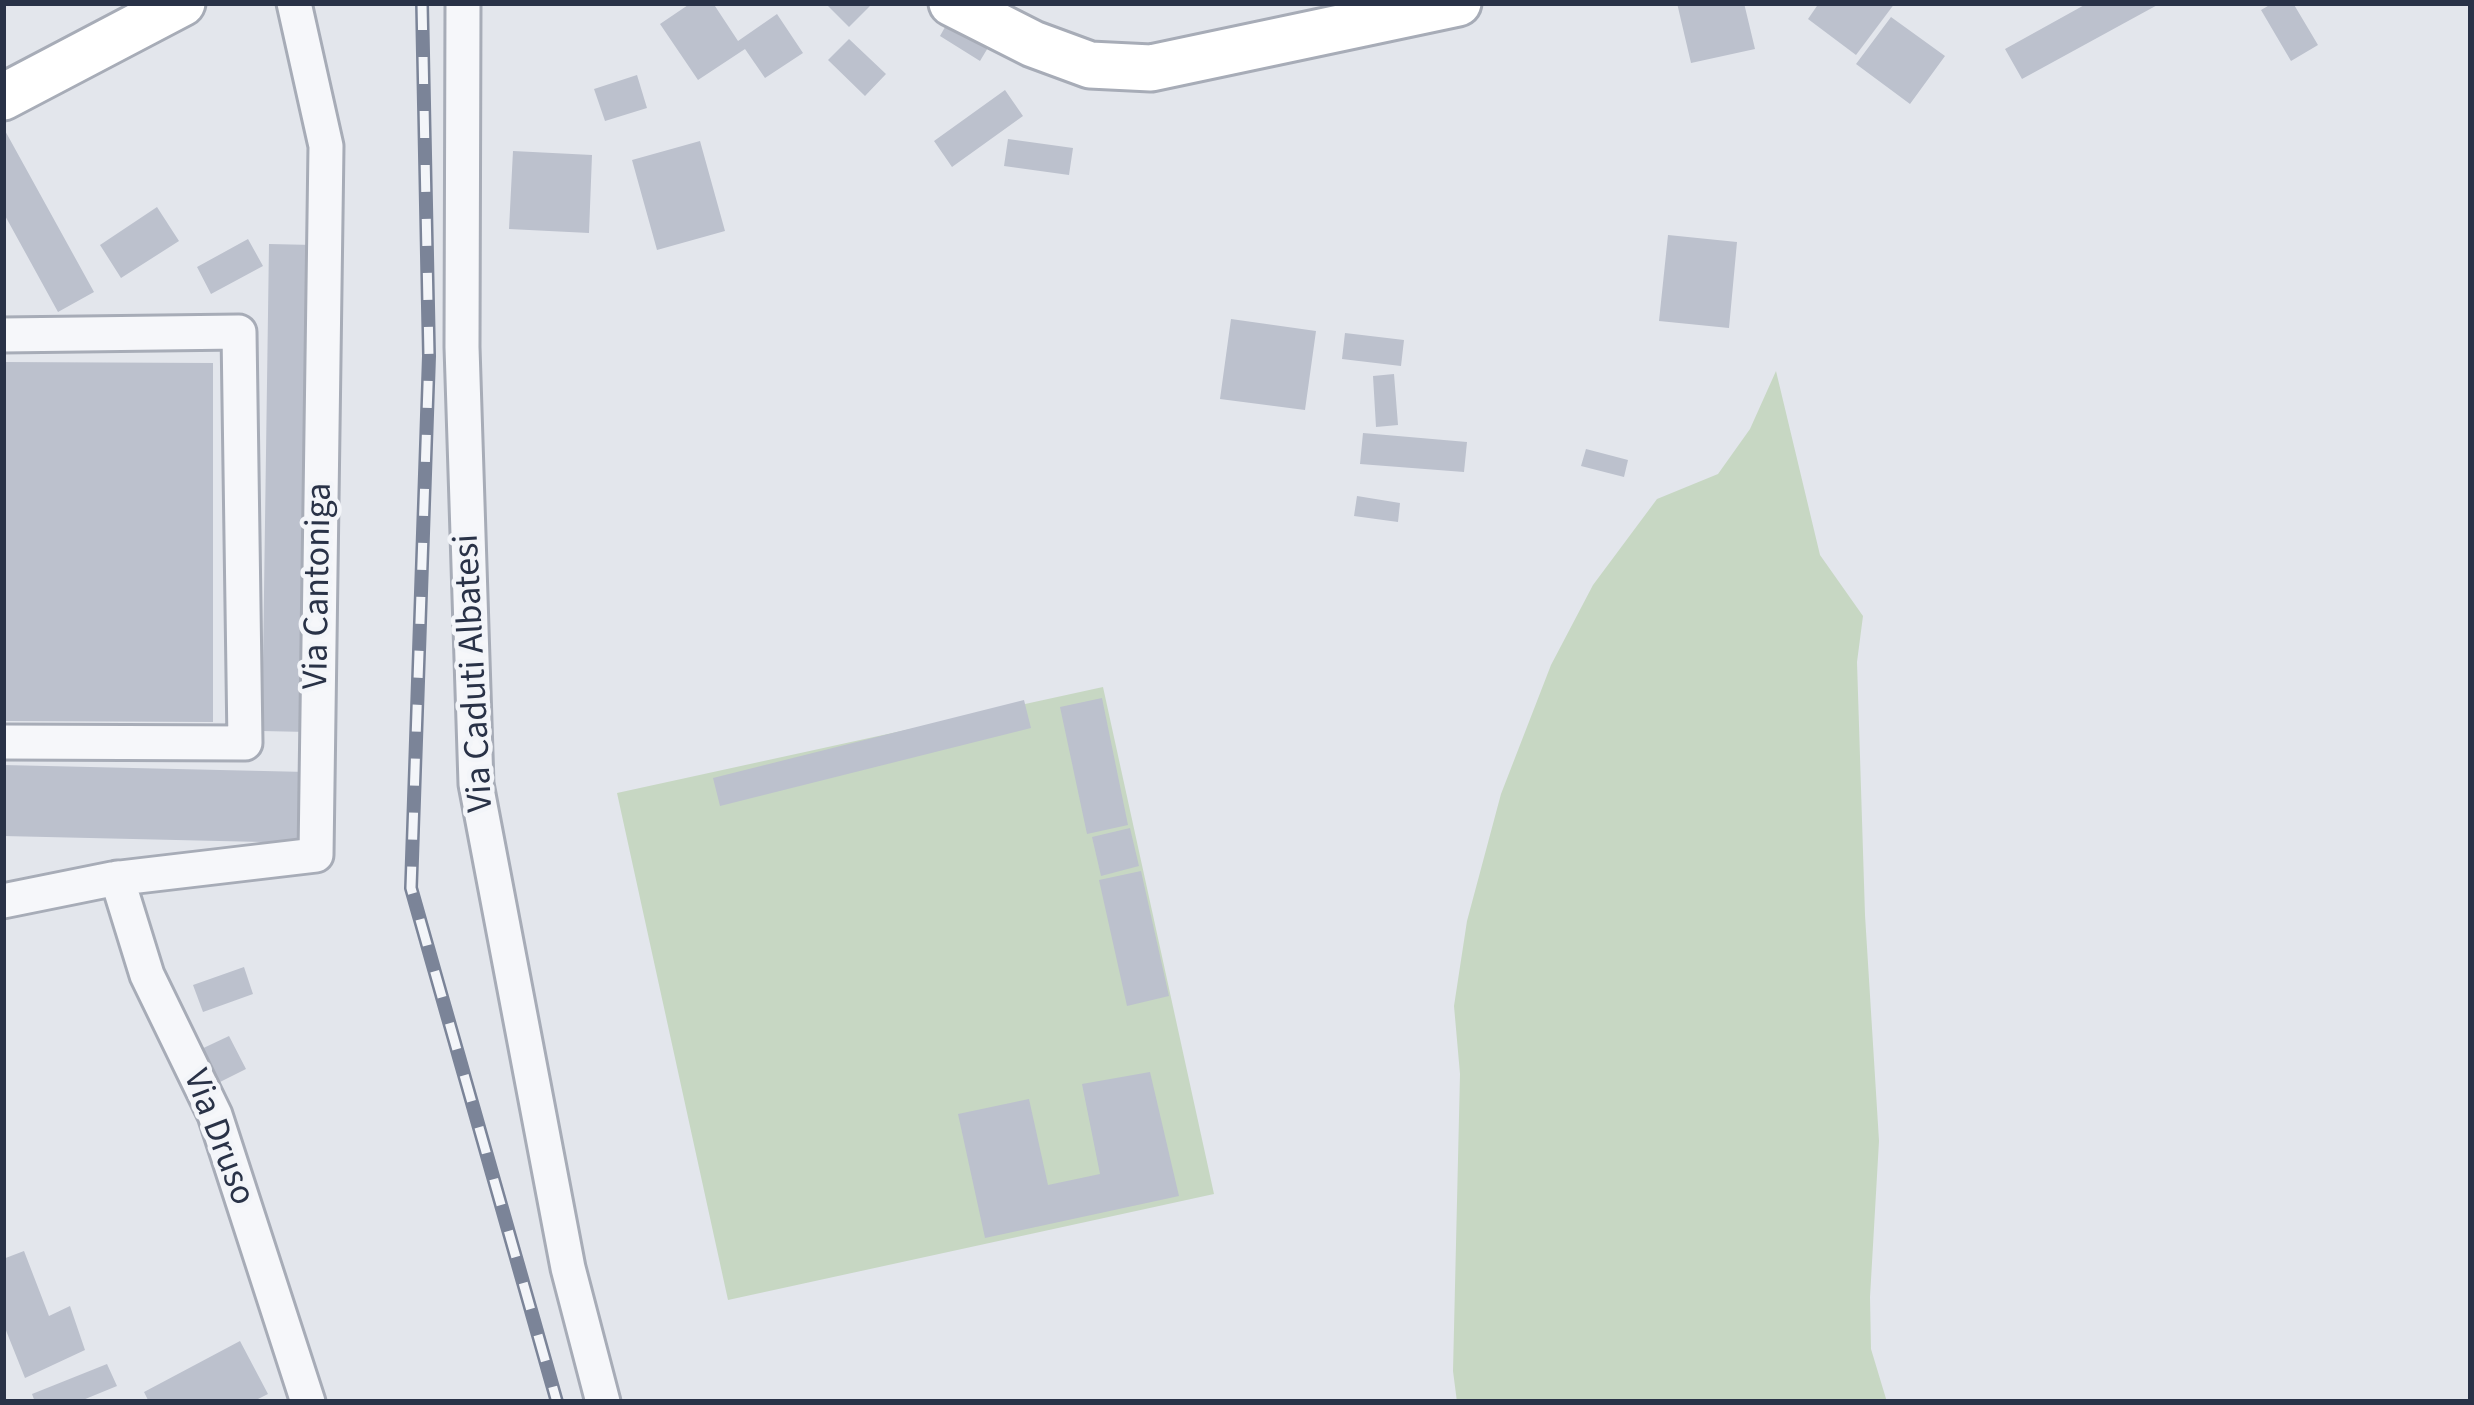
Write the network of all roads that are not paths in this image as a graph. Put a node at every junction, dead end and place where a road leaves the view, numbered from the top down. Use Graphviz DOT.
graph roads {
  1 [pos="182,3"];
  2 [pos="294,3"];
  3 [pos="464,3"];
  4 [pos="952,3"];
  5 [pos="1458,3"];
  6 [pos="3,98"];
  7 [pos="3,335"];
  8 [pos="3,742"];
  9 [pos="117,878"];
  10 [pos="3,901"];
  11 [pos="308,1402"];
  12 [pos="603,1402"];
  1 -- 6 [label="street"];
  2 -- 9 [label="street, Via Cantoniga"];
  3 -- 12 [label="street, Via Caduti Albatesi"];
  4 -- 5 [label="street"];
  7 -- 8 [label="street"];
  9 -- 10 [label="street, Via Cantoniga"];
  9 -- 11 [label="street, Via Druso"];
}
